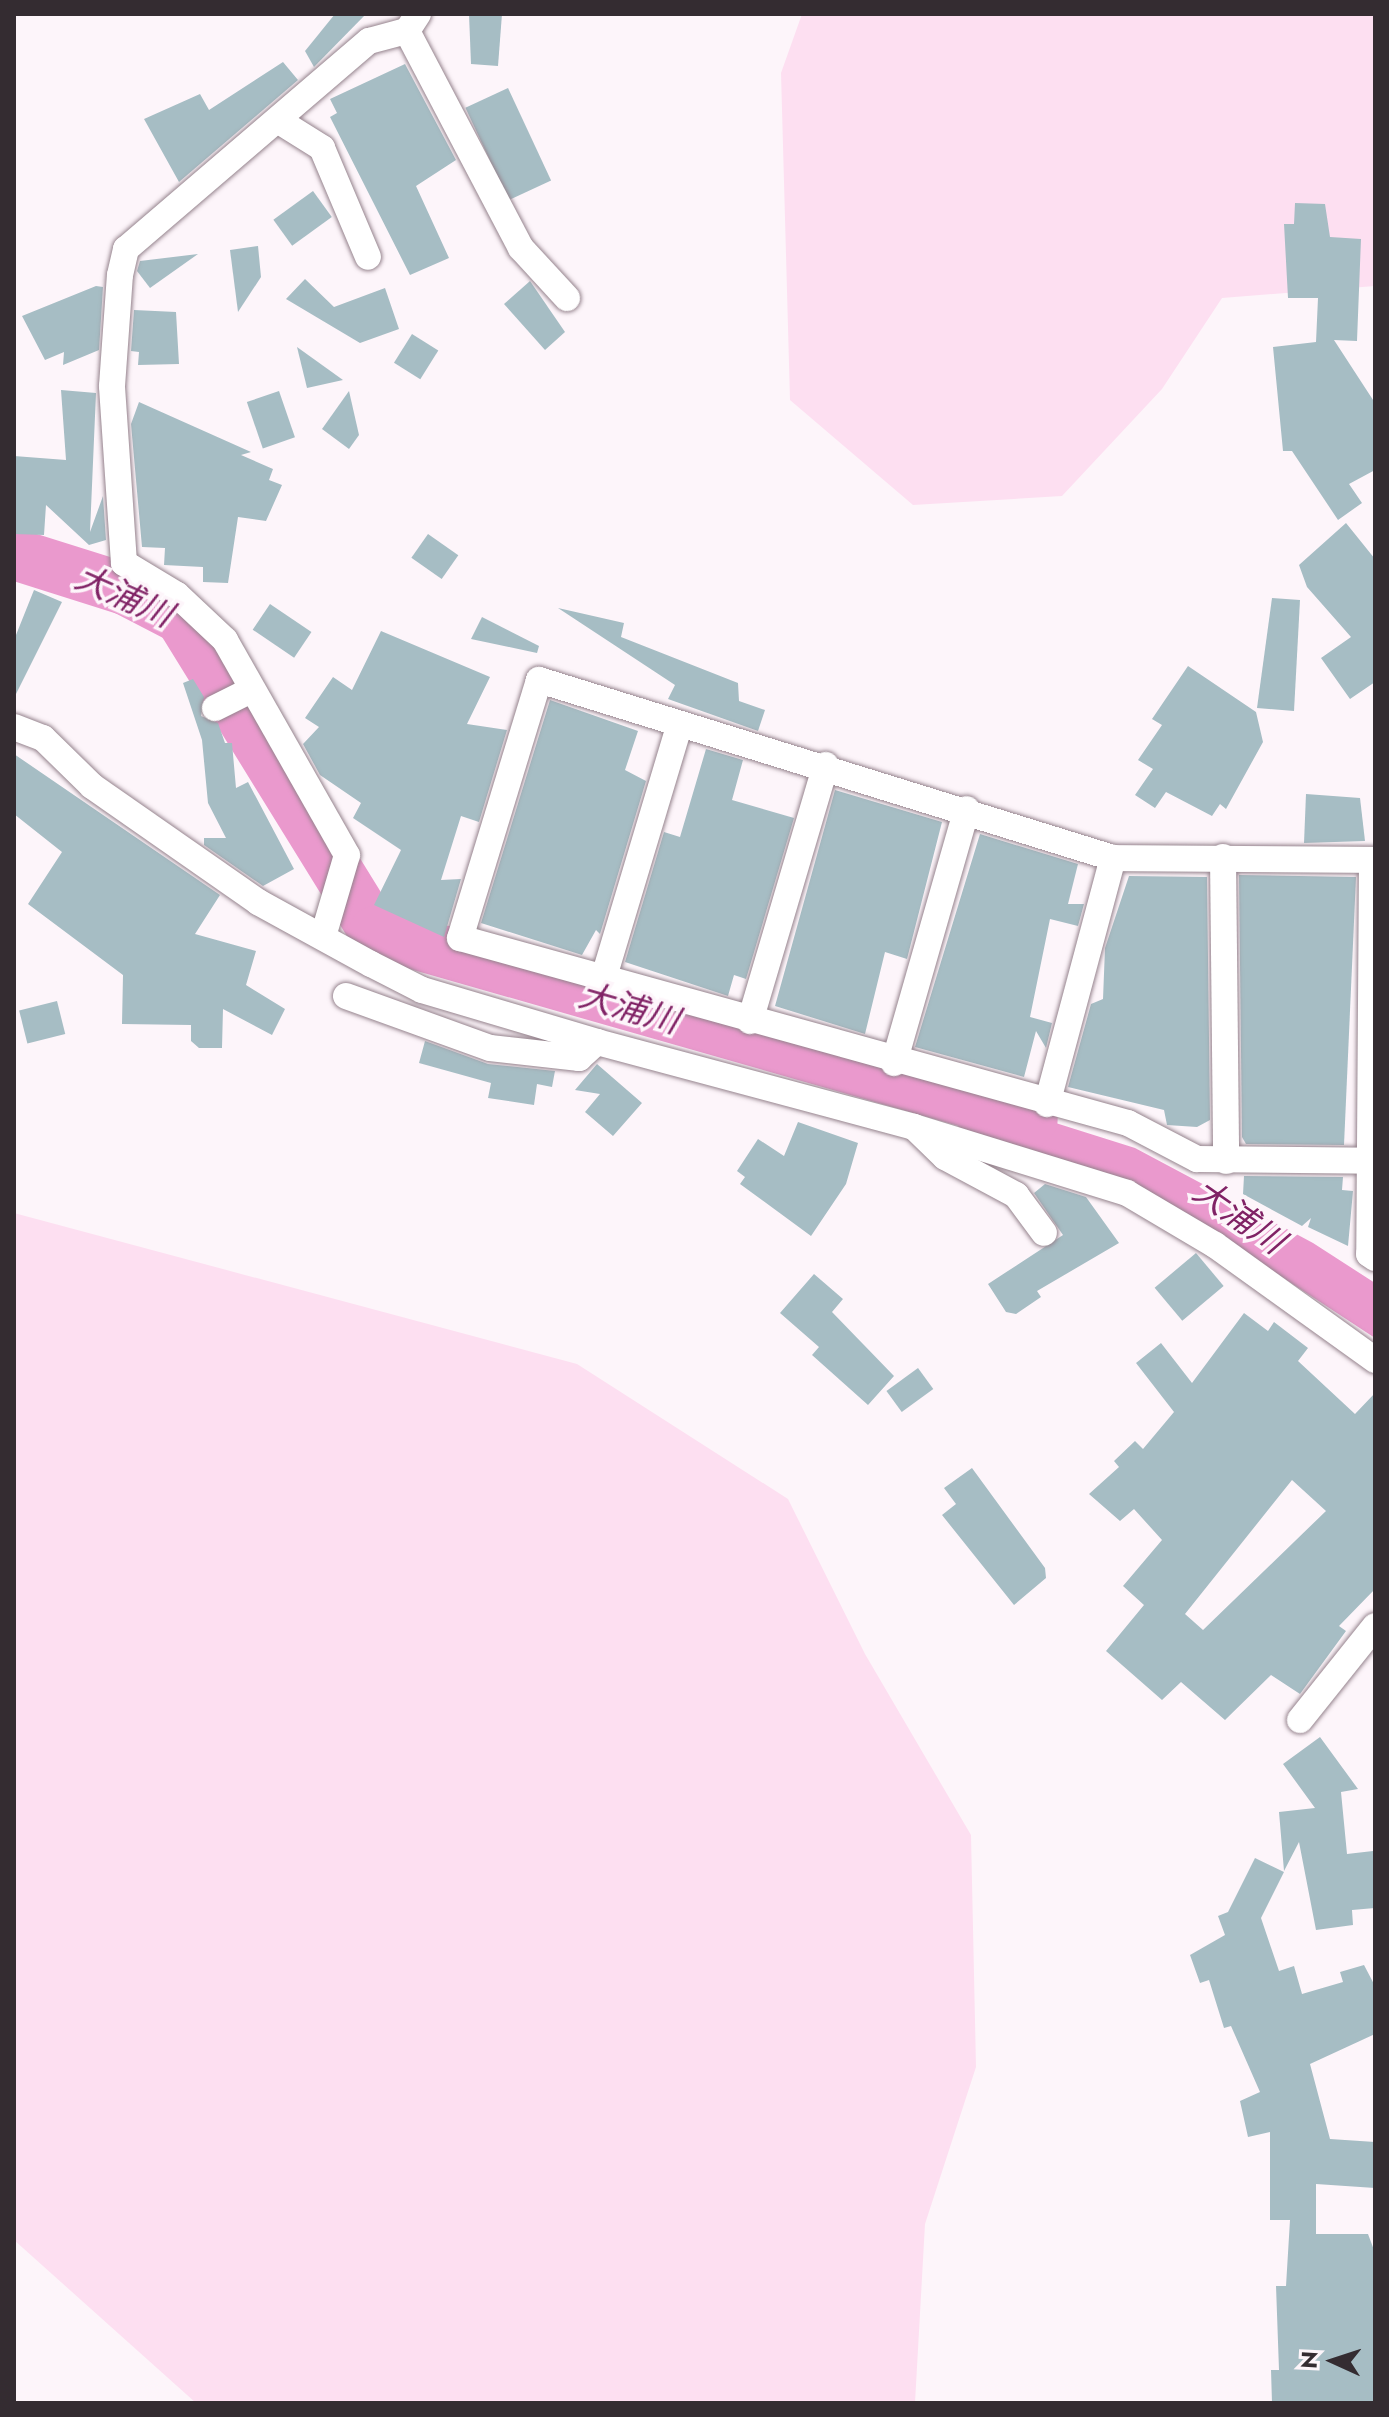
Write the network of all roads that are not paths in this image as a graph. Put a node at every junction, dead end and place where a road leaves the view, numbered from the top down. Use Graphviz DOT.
graph roads {
  1 [pos="412,22"];
  2 [pos="279,121"];
  3 [pos="368,257"];
  4 [pos="567,298"];
  5 [pos="251,690"];
  6 [pos="215,708"];
  7 [pos="680,724"];
  8 [pos="14,727"];
  9 [pos="826,765"];
  10 [pos="967,809"];
  11 [pos="1223,857"];
  12 [pos="1113,858"];
  13 [pos="1374,860"];
  14 [pos="324,933"];
  15 [pos="603,980"];
  16 [pos="346,996"];
  17 [pos="750,1021"];
  18 [pos="597,1042"];
  19 [pos="894,1063"];
  20 [pos="1047,1104"];
  21 [pos="914,1127"];
  22 [pos="1029,1158"];
  23 [pos="1226,1161"];
  24 [pos="1373,1161"];
  25 [pos="1016,1195"];
  26 [pos="1044,1233"];
  27 [pos="1375,1258"];
  28 [pos="1375,1360"];
  29 [pos="1375,1626"];
  30 [pos="1300,1720"];
  1 -- 2 [label="street"];
  1 -- 4 [label="street"];
  2 -- 3 [label="street"];
  2 -- 5 [label="street"];
  5 -- 6 [label="street"];
  5 -- 14 [label="street"];
  7 -- 9 [label="street"];
  7 -- 15 [label="street"];
  7 -- 15 [label="street"];
  8 -- 14 [label="street"];
  9 -- 10 [label="street"];
  9 -- 17 [label="street"];
  10 -- 12 [label="street"];
  10 -- 19 [label="street"];
  11 -- 12 [label="street"];
  11 -- 13 [label="street"];
  11 -- 23 [label="street"];
  12 -- 20 [label="street"];
  13 -- 24 [label="street"];
  14 -- 18 [label="street"];
  15 -- 17 [label="street"];
  16 -- 18 [label="street"];
  17 -- 19 [label="street"];
  18 -- 21 [label="street"];
  19 -- 20 [label="street"];
  20 -- 23 [label="street"];
  21 -- 22 [label="street"];
  21 -- 25 [label="street"];
  22 -- 25 [label="street"];
  22 -- 28 [label="street"];
  23 -- 24 [label="street"];
  24 -- 27 [label="street"];
  25 -- 26 [label="street"];
  29 -- 30 [label="street"];
}
